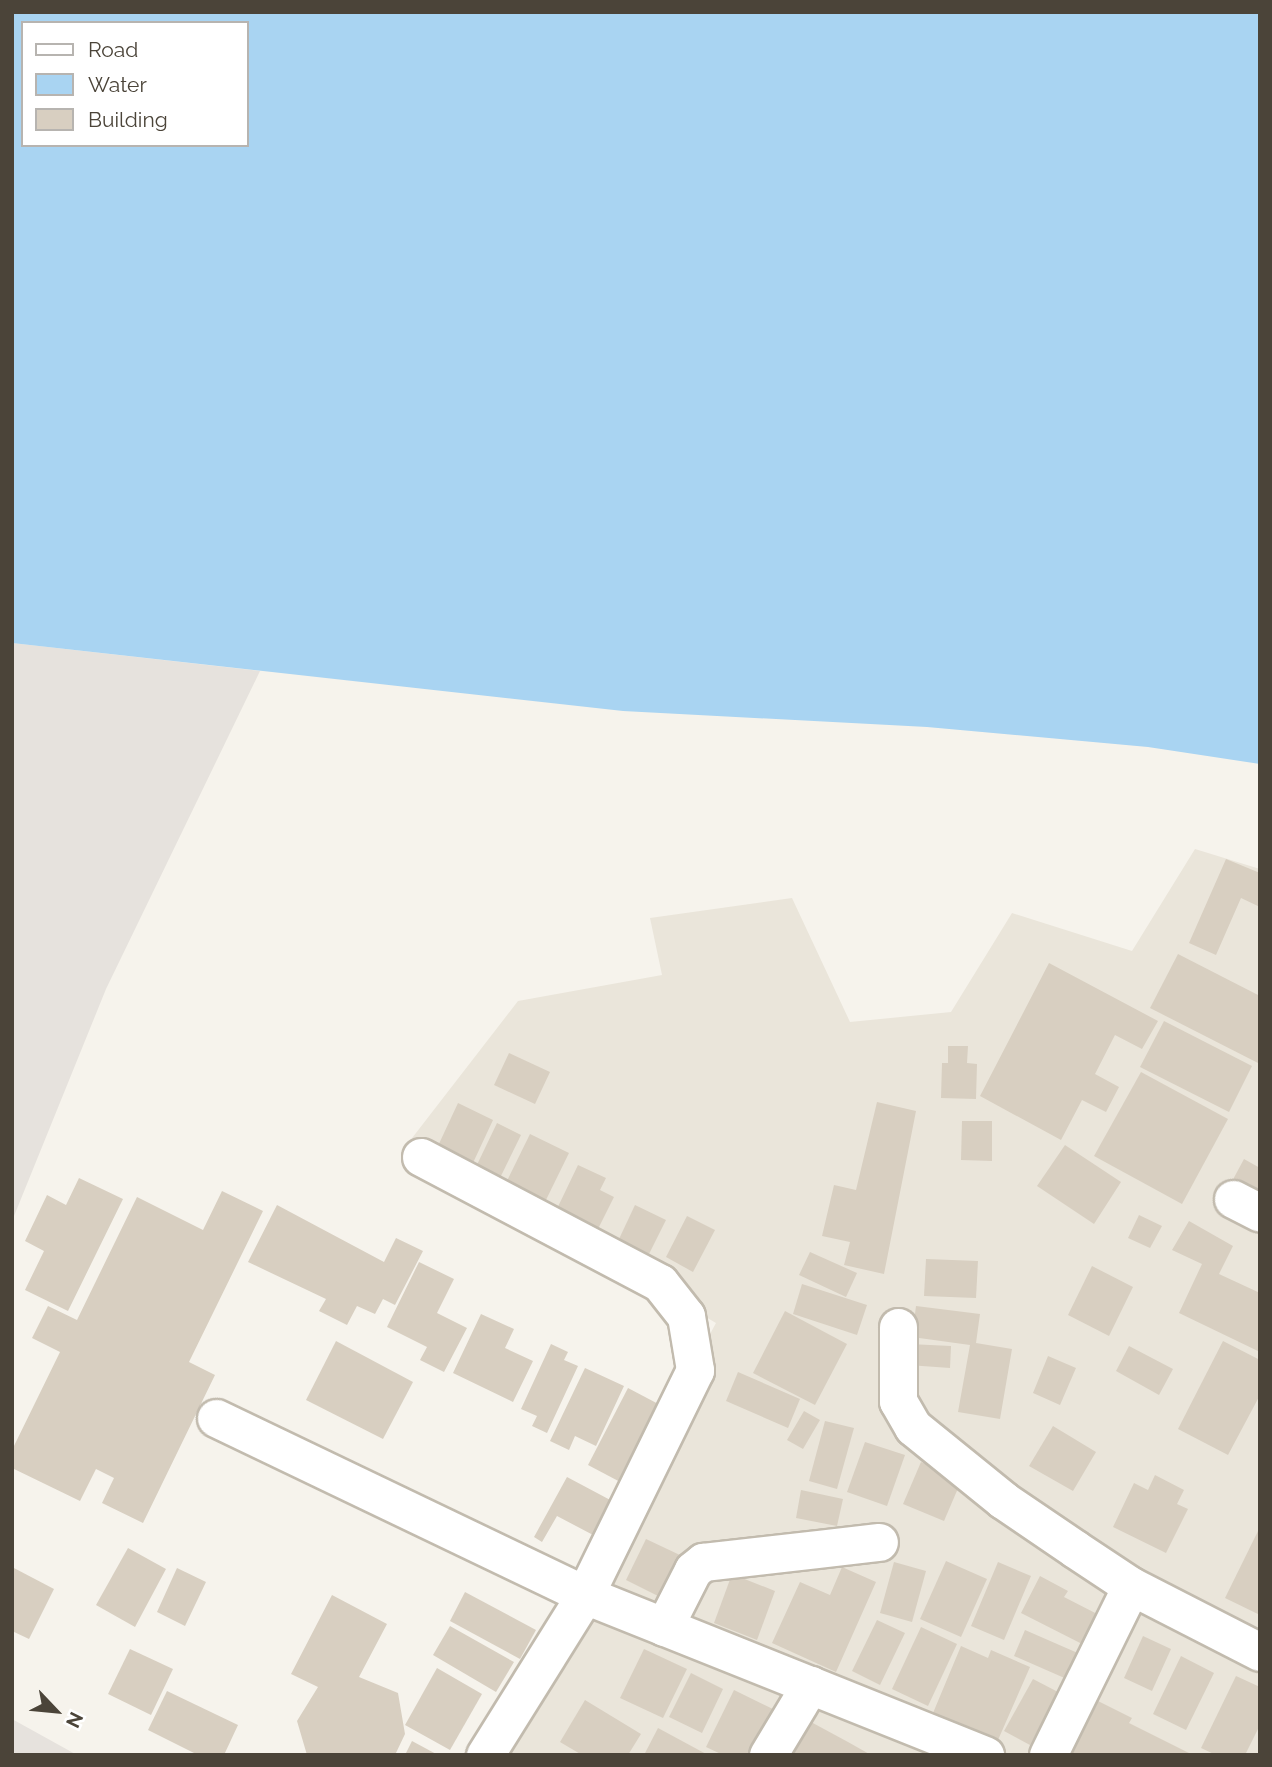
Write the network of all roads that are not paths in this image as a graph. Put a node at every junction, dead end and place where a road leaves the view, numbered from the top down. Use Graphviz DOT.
graph roads {
  1 [pos="421,1157"];
  2 [pos="898,1326"];
  3 [pos="216,1418"];
  4 [pos="879,1542"];
  5 [pos="1131,1586"];
  6 [pos="584,1595"];
  7 [pos="664,1627"];
  8 [pos="1260,1653"];
  9 [pos="810,1685"];
  10 [pos="485,1755"];
  11 [pos="768,1755"];
  12 [pos="985,1755"];
  13 [pos="1048,1755"];
  1 -- 6 [label="street"];
  2 -- 5 [label="street"];
  3 -- 6 [label="street"];
  4 -- 7 [label="street"];
  5 -- 8 [label="street"];
  5 -- 13 [label="street"];
  6 -- 7 [label="street"];
  6 -- 10 [label="street"];
  7 -- 9 [label="street"];
  9 -- 11 [label="street"];
  9 -- 12 [label="street"];
}
